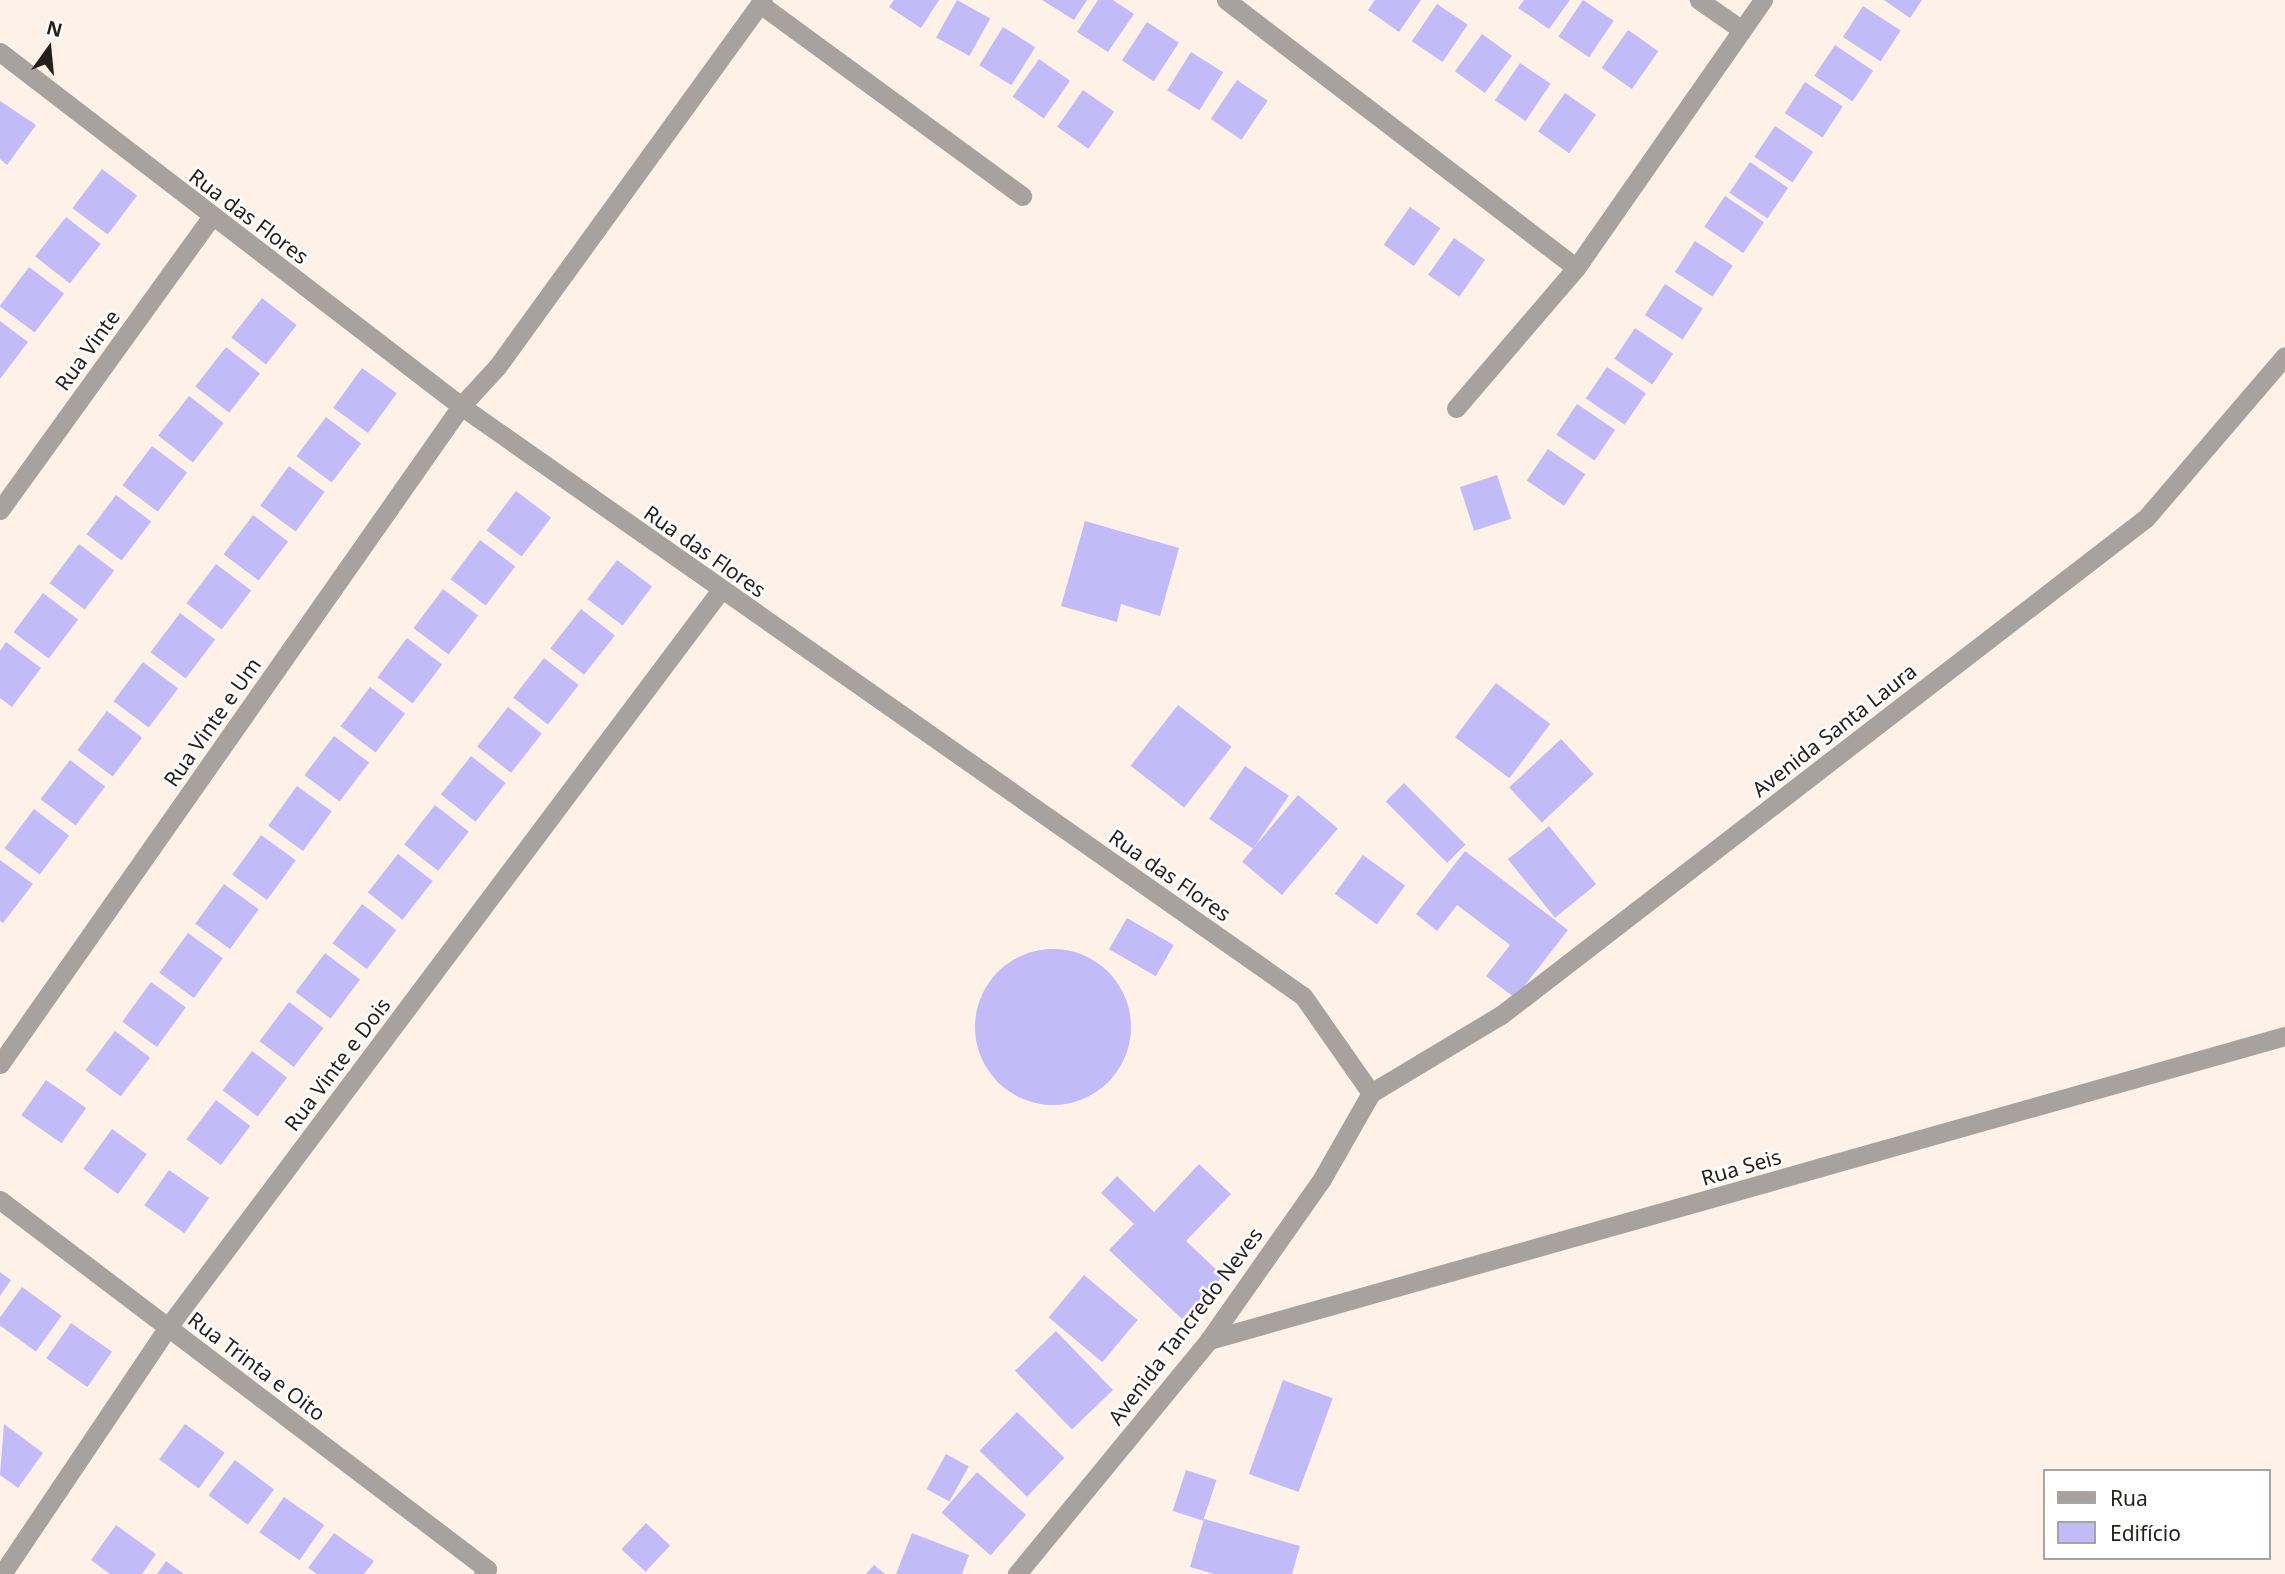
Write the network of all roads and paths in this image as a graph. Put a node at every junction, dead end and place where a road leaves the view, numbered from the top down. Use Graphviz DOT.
graph roads {
  1 [pos="1226,0"];
  2 [pos="1699,0"];
  3 [pos="1763,0"];
  4 [pos="761,2"];
  5 [pos="1742,30"];
  6 [pos="0,52"];
  7 [pos="1022,196"];
  8 [pos="211,217"];
  9 [pos="1576,268"];
  10 [pos="2285,356"];
  11 [pos="461,406"];
  12 [pos="1456,408"];
  13 [pos="0,510"];
  14 [pos="720,591"];
  15 [pos="2285,1036"];
  16 [pos="0,1064"];
  17 [pos="1371,1093"];
  18 [pos="0,1200"];
  19 [pos="168,1327"];
  20 [pos="1209,1340"];
  21 [pos="485,1571"];
  22 [pos="2,1574"];
  23 [pos="1017,1574"];
  1 -- 9 [label="street"];
  2 -- 5 [label="street"];
  3 -- 5 [label="street"];
  4 -- 7 [label="street"];
  4 -- 11 [label="street, Rua Vinte e Um"];
  5 -- 9 [label="street"];
  6 -- 8 [label="street, Rua das Flores"];
  8 -- 11 [label="street, Rua das Flores"];
  8 -- 13 [label="street, Rua Vinte"];
  9 -- 12 [label="street"];
  10 -- 17 [label="street, Avenida Santa Laura"];
  11 -- 14 [label="street, Rua das Flores"];
  11 -- 16 [label="street, Rua Vinte e Um"];
  14 -- 17 [label="street, Rua das Flores"];
  14 -- 19 [label="street, Rua Vinte e Dois"];
  15 -- 20 [label="street, Rua Seis"];
  17 -- 20 [label="street, Avenida Tancredo Neves"];
  18 -- 19 [label="street, Rua Trinta e Oito"];
  19 -- 21 [label="street, Rua Trinta e Oito"];
  19 -- 22 [label="street, Rua Vinte e Dois"];
  20 -- 23 [label="street, Avenida Tancredo Neves"];
}
